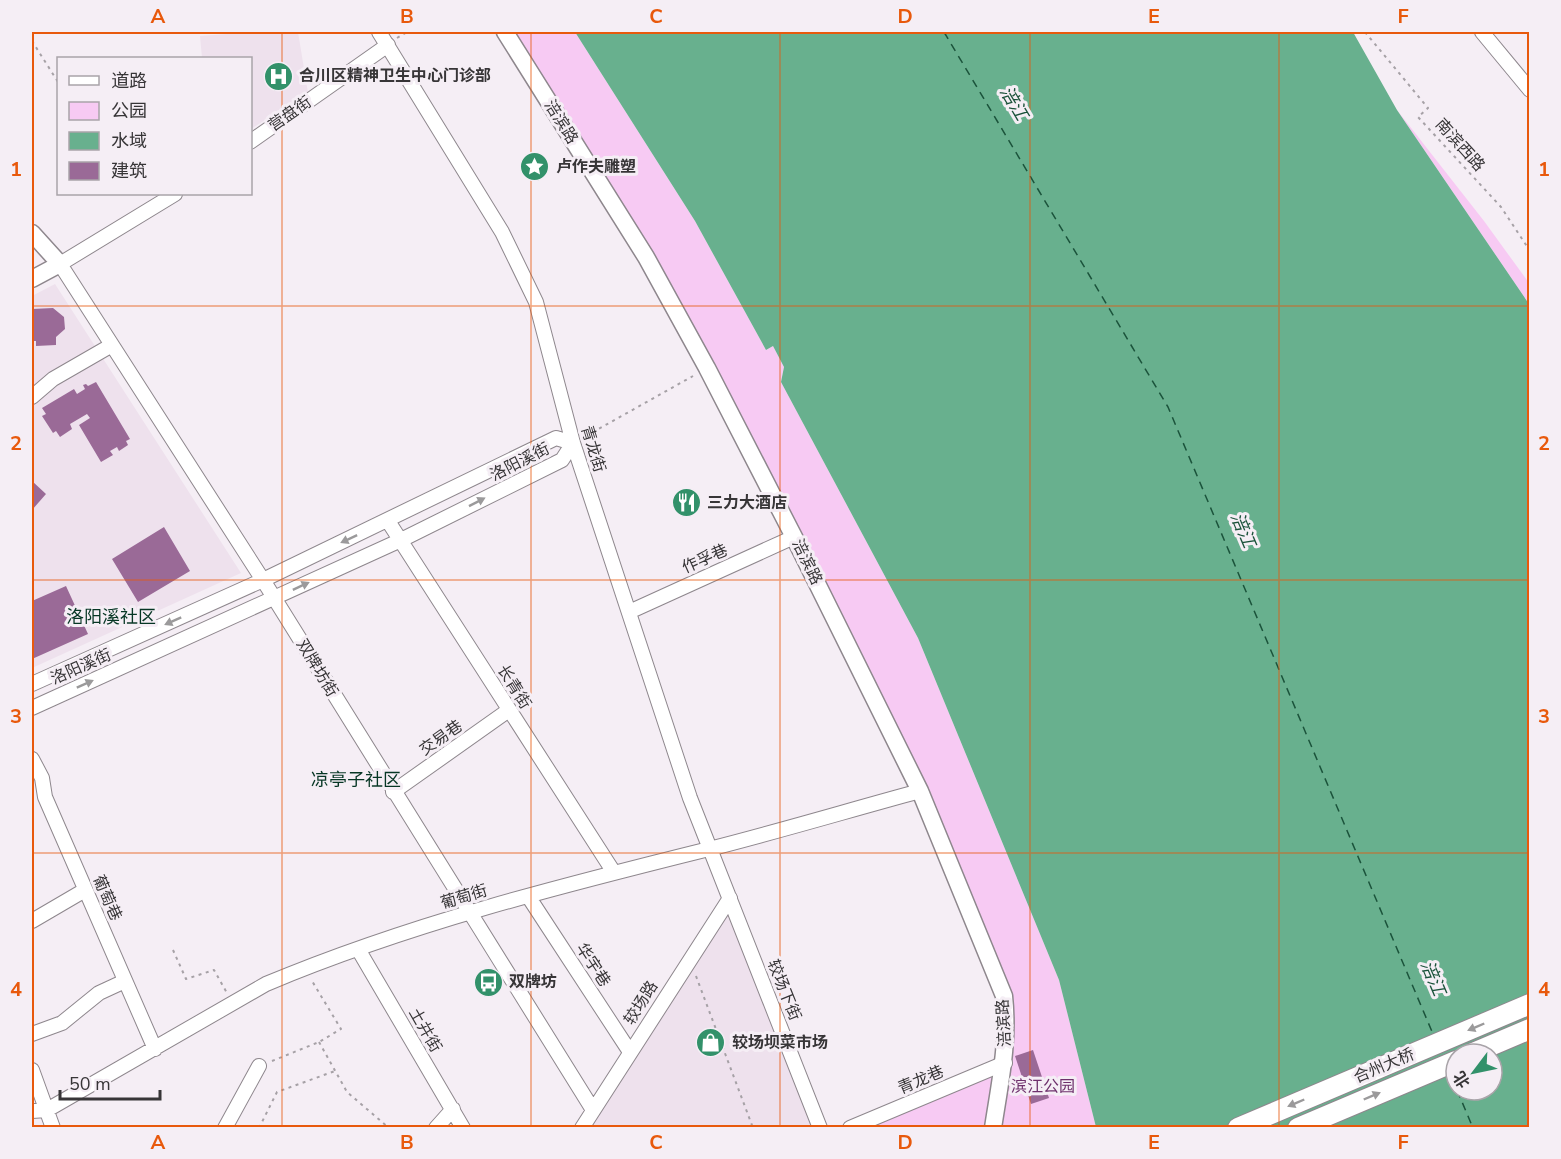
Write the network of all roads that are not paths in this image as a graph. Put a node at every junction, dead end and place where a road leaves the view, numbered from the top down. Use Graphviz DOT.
graph roads {
  1 [pos="380,32"];
  2 [pos="505,32"];
  3 [pos="1482,32"];
  4 [pos="388,45"];
  5 [pos="1530,90"];
  6 [pos="252,141"];
  7 [pos="173,195"];
  8 [pos="32,233"];
  9 [pos="60,264"];
  10 [pos="32,279"];
  11 [pos="112,345"];
  12 [pos="32,397"];
  13 [pos="573,443"];
  14 [pos="388,520"];
  15 [pos="794,537"];
  16 [pos="401,540"];
  17 [pos="262,580"];
  18 [pos="274,598"];
  19 [pos="629,612"];
  20 [pos="32,684"];
  21 [pos="32,708"];
  22 [pos="509,710"];
  23 [pos="32,759"];
  24 [pos="920,791"];
  25 [pos="393,792"];
  26 [pos="710,849"];
  27 [pos="613,871"];
  28 [pos="85,890"];
  29 [pos="528,896"];
  30 [pos="729,898"];
  31 [pos="469,912"];
  32 [pos="32,921"];
  33 [pos="358,949"];
  34 [pos="125,981"];
  35 [pos="1530,1004"];
  36 [pos="1530,1029"];
  37 [pos="32,1034"];
  38 [pos="1500,1042"];
  39 [pos="154,1049"];
  40 [pos="630,1052"];
  41 [pos="1005,1063"];
  42 [pos="1444,1065"];
  43 [pos="259,1066"];
  44 [pos="32,1070"];
  45 [pos="453,1109"];
  46 [pos="47,1110"];
  47 [pos="593,1110"];
  48 [pos="32,1111"];
  49 [pos="53,1128"];
  50 [pos="225,1128"];
  51 [pos="436,1128"];
  52 [pos="463,1128"];
  53 [pos="582,1128"];
  54 [pos="820,1128"];
  55 [pos="850,1128"];
  56 [pos="993,1128"];
  57 [pos="1238,1128"];
  58 [pos="1298,1128"];
  1 -- 4 [label="street, 青龙街"];
  2 -- 15 [label="main road, 涪滨路"];
  3 -- 5 [label="street"];
  4 -- 6 [label="street, 营盘街"];
  4 -- 13 [label="street, 青龙街"];
  7 -- 9 [label="street"];
  8 -- 9 [label="main road, 双牌坊街"];
  9 -- 10 [label="main road"];
  9 -- 11 [label="street, 双牌坊街"];
  11 -- 12 [label="street"];
  11 -- 17 [label="street, 双牌坊街"];
  13 -- 14 [label="street, 洛阳溪街"];
  16 -- 13 [label="street, 洛阳溪街, one-way"];
  13 -- 19 [label="street, 青龙街"];
  14 -- 16 [label="street, 长青街"];
  14 -- 17 [label="street, 洛阳溪街, one-way"];
  15 -- 19 [label="street, 作孚巷"];
  15 -- 24 [label="main road, 涪滨路"];
  18 -- 16 [label="street, 洛阳溪街, one-way"];
  16 -- 22 [label="street, 长青街"];
  17 -- 18 [label="street, 双牌坊街"];
  17 -- 20 [label="street, 洛阳溪街, one-way"];
  21 -- 18 [label="street, 洛阳溪街, one-way"];
  18 -- 25 [label="street, 双牌坊街"];
  19 -- 26 [label="street, 青龙街"];
  22 -- 25 [label="street, 交易巷"];
  22 -- 27 [label="street, 长青街"];
  23 -- 28 [label="street, 葡萄巷"];
  24 -- 26 [label="street, 葡萄街"];
  24 -- 41 [label="main road, 涪滨路"];
  25 -- 31 [label="street, 双牌坊街"];
  26 -- 27 [label="street, 葡萄街"];
  26 -- 30 [label="street, 青龙街"];
  27 -- 29 [label="street, 葡萄街"];
  28 -- 32 [label="street"];
  28 -- 34 [label="street, 葡萄巷"];
  29 -- 31 [label="street, 葡萄街"];
  29 -- 40 [label="street, 华宇巷"];
  30 -- 40 [label="street, 较场路"];
  30 -- 54 [label="street, 较场下街"];
  31 -- 33 [label="street, 葡萄街"];
  31 -- 47 [label="street, 双牌坊街"];
  33 -- 39 [label="street, 葡萄街"];
  33 -- 45 [label="street, 土井街"];
  34 -- 37 [label="street"];
  34 -- 39 [label="street, 葡萄巷"];
  35 -- 57 [label="highway, 合州大桥, one-way"];
  36 -- 38 [label="highway"];
  39 -- 46 [label="street, 葡萄街"];
  40 -- 47 [label="street, 较场路"];
  41 -- 55 [label="street, 青龙巷"];
  41 -- 56 [label="main road, 涪滨路"];
  58 -- 42 [label="highway, 合州大桥, one-way"];
  43 -- 50 [label="street"];
  44 -- 46 [label="street"];
  45 -- 51 [label="street"];
  45 -- 52 [label="street, 土井街"];
  46 -- 48 [label="street"];
  46 -- 49 [label="street"];
  47 -- 53 [label="street, 较场路"];
}
